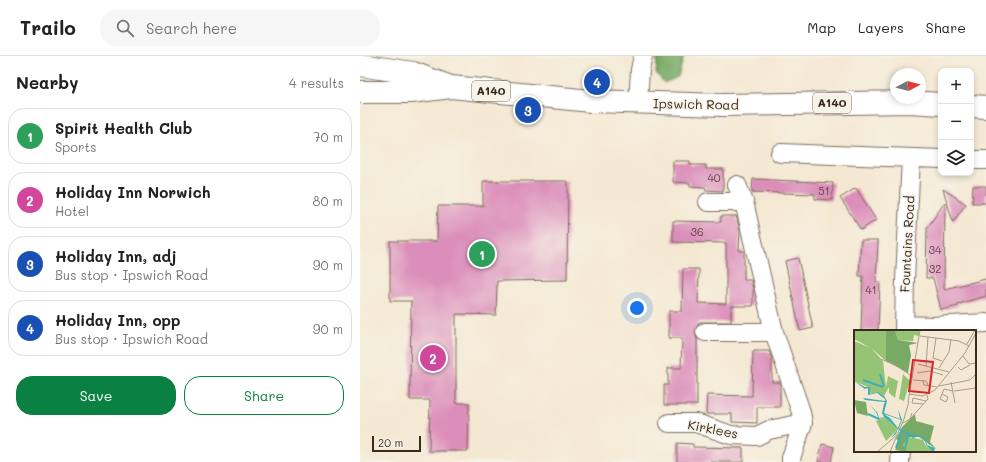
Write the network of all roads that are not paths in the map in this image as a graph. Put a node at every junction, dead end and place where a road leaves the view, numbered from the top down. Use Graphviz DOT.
graph roads {
  1 [pos="643,56"];
  2 [pos="360,66"];
  3 [pos="451,87"];
  4 [pos="360,92"];
  5 [pos="638,103"];
  6 [pos="938,104"];
  7 [pos="974,106"];
  8 [pos="986,107"];
  9 [pos="780,153"];
  10 [pos="911,158"];
  11 [pos="938,159"];
  12 [pos="974,160"];
  13 [pos="986,160"];
  14 [pos="737,185"];
  15 [pos="708,202"];
  16 [pos="744,202"];
  17 [pos="986,323"];
  18 [pos="904,328"];
  19 [pos="706,332"];
  20 [pos="774,332"];
  21 [pos="669,423"];
  22 [pos="803,423"];
  23 [pos="901,452"];
  24 [pos="791,462"];
  25 [pos="900,462"];
  1 -- 5 [label="street"];
  2 -- 3 [label="highway, Ipswich Road / A140"];
  3 -- 4 [label="highway, Ipswich Road / A140"];
  3 -- 5 [label="highway, Ipswich Road / A140"];
  5 -- 6 [label="highway, Ipswich Road / A140"];
  7 -- 8 [label="highway"];
  9 -- 10 [label="street"];
  10 -- 11 [label="street"];
  10 -- 18 [label="street, Fountains Road"];
  12 -- 13 [label="street"];
  14 -- 16 [label="street"];
  15 -- 16 [label="street"];
  16 -- 20 [label="street"];
  17 -- 18 [label="street"];
  19 -- 20 [label="street"];
  20 -- 22 [label="street"];
  21 -- 22 [label="street, Kirklees"];
  22 -- 24 [label="street"];
  23 -- 25 [label="street"];
}
